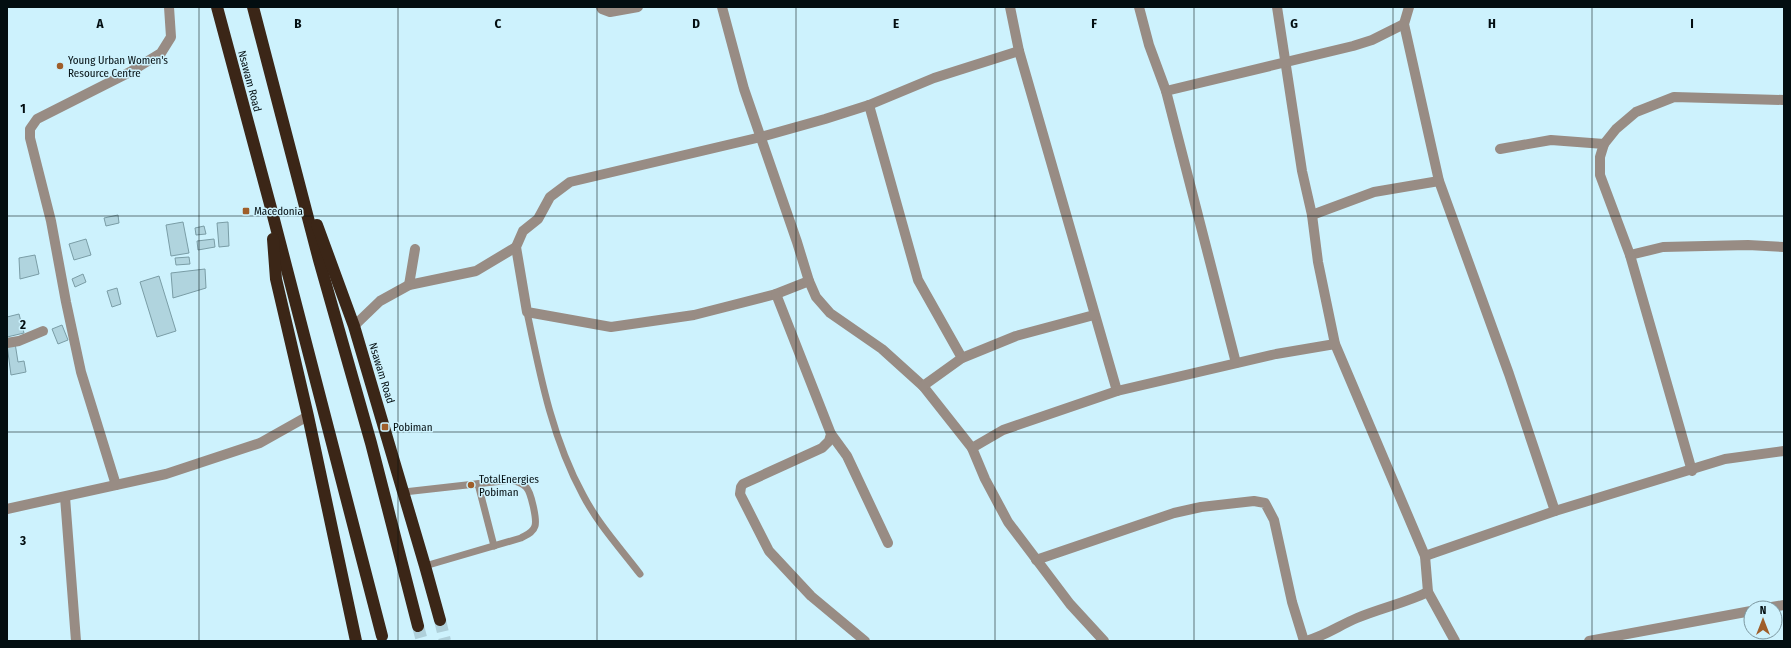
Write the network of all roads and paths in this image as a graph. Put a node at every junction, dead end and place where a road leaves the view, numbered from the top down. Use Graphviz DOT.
graph roads {
  1 [pos="169,7"];
  2 [pos="217,7"];
  3 [pos="253,7"];
  4 [pos="601,7"];
  5 [pos="638,7"];
  6 [pos="722,7"];
  7 [pos="1010,7"];
  8 [pos="1139,7"];
  9 [pos="1277,7"];
  10 [pos="1409,7"];
  11 [pos="1404,24"];
  12 [pos="1019,52"];
  13 [pos="1284,62"];
  14 [pos="1166,91"];
  15 [pos="1784,100"];
  16 [pos="869,105"];
  17 [pos="761,137"];
  18 [pos="1604,144"];
  19 [pos="1500,150"];
  20 [pos="293,161"];
  21 [pos="1439,181"];
  22 [pos="271,208"];
  23 [pos="1312,215"];
  24 [pos="516,247"];
  25 [pos="1784,247"];
  26 [pos="415,249"];
  27 [pos="1630,255"];
  28 [pos="809,281"];
  29 [pos="409,286"];
  30 [pos="776,294"];
  31 [pos="527,312"];
  32 [pos="1094,315"];
  33 [pos="354,326"];
  34 [pos="43,331"];
  35 [pos="7,343"];
  36 [pos="1335,344"];
  37 [pos="962,358"];
  38 [pos="1236,363"];
  39 [pos="923,386"];
  40 [pos="1117,391"];
  41 [pos="308,416"];
  42 [pos="831,434"];
  43 [pos="972,448"];
  44 [pos="1784,451"];
  45 [pos="1692,471"];
  46 [pos="478,484"];
  47 [pos="116,485"];
  48 [pos="404,492"];
  49 [pos="65,497"];
  50 [pos="7,509"];
  51 [pos="1555,511"];
  52 [pos="888,543"];
  53 [pos="494,546"];
  54 [pos="1425,556"];
  55 [pos="1036,560"];
  56 [pos="425,566"];
  57 [pos="640,574"];
  58 [pos="1428,592"];
  59 [pos="1743,612"];
  60 [pos="440,620"];
  61 [pos="418,626"];
  62 [pos="382,636"];
  63 [pos="1319,639"];
  64 [pos="76,641"];
  65 [pos="356,641"];
  66 [pos="865,641"];
  67 [pos="1104,641"];
  68 [pos="1305,641"];
  69 [pos="1455,641"];
  70 [pos="1589,641"];
  1 -- 47 [label="street"];
  2 -- 22 [label="highway, Nsawam Road"];
  3 -- 20 [label="highway, Nsawam Road"];
  4 -- 5 [label="street"];
  6 -- 17 [label="street"];
  7 -- 12 [label="street"];
  8 -- 14 [label="street"];
  9 -- 13 [label="street"];
  10 -- 11 [label="street"];
  11 -- 13 [label="street"];
  11 -- 21 [label="street"];
  12 -- 16 [label="street"];
  12 -- 32 [label="street"];
  13 -- 14 [label="street"];
  13 -- 23 [label="street"];
  14 -- 38 [label="street"];
  15 -- 18 [label="street"];
  16 -- 17 [label="street"];
  16 -- 37 [label="street"];
  17 -- 24 [label="street"];
  17 -- 28 [label="street"];
  18 -- 19 [label="street"];
  18 -- 27 [label="street"];
  20 -- 33 [label="highway, Nsawam Road"];
  20 -- 61 [label="highway, Nsawam Road"];
  21 -- 23 [label="street"];
  21 -- 51 [label="street"];
  22 -- 41 [label="highway, Nsawam Road"];
  22 -- 62 [label="highway, Nsawam Road"];
  23 -- 36 [label="street"];
  24 -- 29 [label="street"];
  24 -- 31 [label="street"];
  25 -- 27 [label="street"];
  26 -- 29 [label="street"];
  27 -- 45 [label="street"];
  28 -- 30 [label="street"];
  28 -- 39 [label="street"];
  29 -- 33 [label="street"];
  30 -- 31 [label="street"];
  30 -- 42 [label="street"];
  31 -- 57 [label="lane"];
  32 -- 37 [label="street"];
  32 -- 40 [label="street"];
  33 -- 48 [label="highway, Nsawam Road"];
  34 -- 35 [label="street"];
  36 -- 38 [label="street"];
  36 -- 54 [label="street"];
  37 -- 39 [label="street"];
  38 -- 40 [label="street"];
  39 -- 43 [label="street"];
  40 -- 43 [label="street"];
  41 -- 47 [label="street"];
  41 -- 65 [label="highway, Nsawam Road"];
  42 -- 52 [label="street"];
  42 -- 66 [label="street"];
  43 -- 55 [label="street"];
  44 -- 45 [label="street"];
  45 -- 51 [label="street"];
  46 -- 48 [label="lane"];
  46 -- 53 [label="lane"];
  46 -- 53 [label="lane"];
  47 -- 49 [label="street"];
  48 -- 56 [label="highway, Nsawam Road"];
  49 -- 50 [label="street"];
  49 -- 64 [label="street"];
  51 -- 54 [label="street"];
  53 -- 56 [label="lane"];
  54 -- 58 [label="street"];
  55 -- 67 [label="street"];
  55 -- 68 [label="street"];
  56 -- 60 [label="highway, Nsawam Road"];
  58 -- 63 [label="street"];
  58 -- 69 [label="street"];
  59 -- 70 [label="street"];
  63 -- 68 [label="street"];
}
